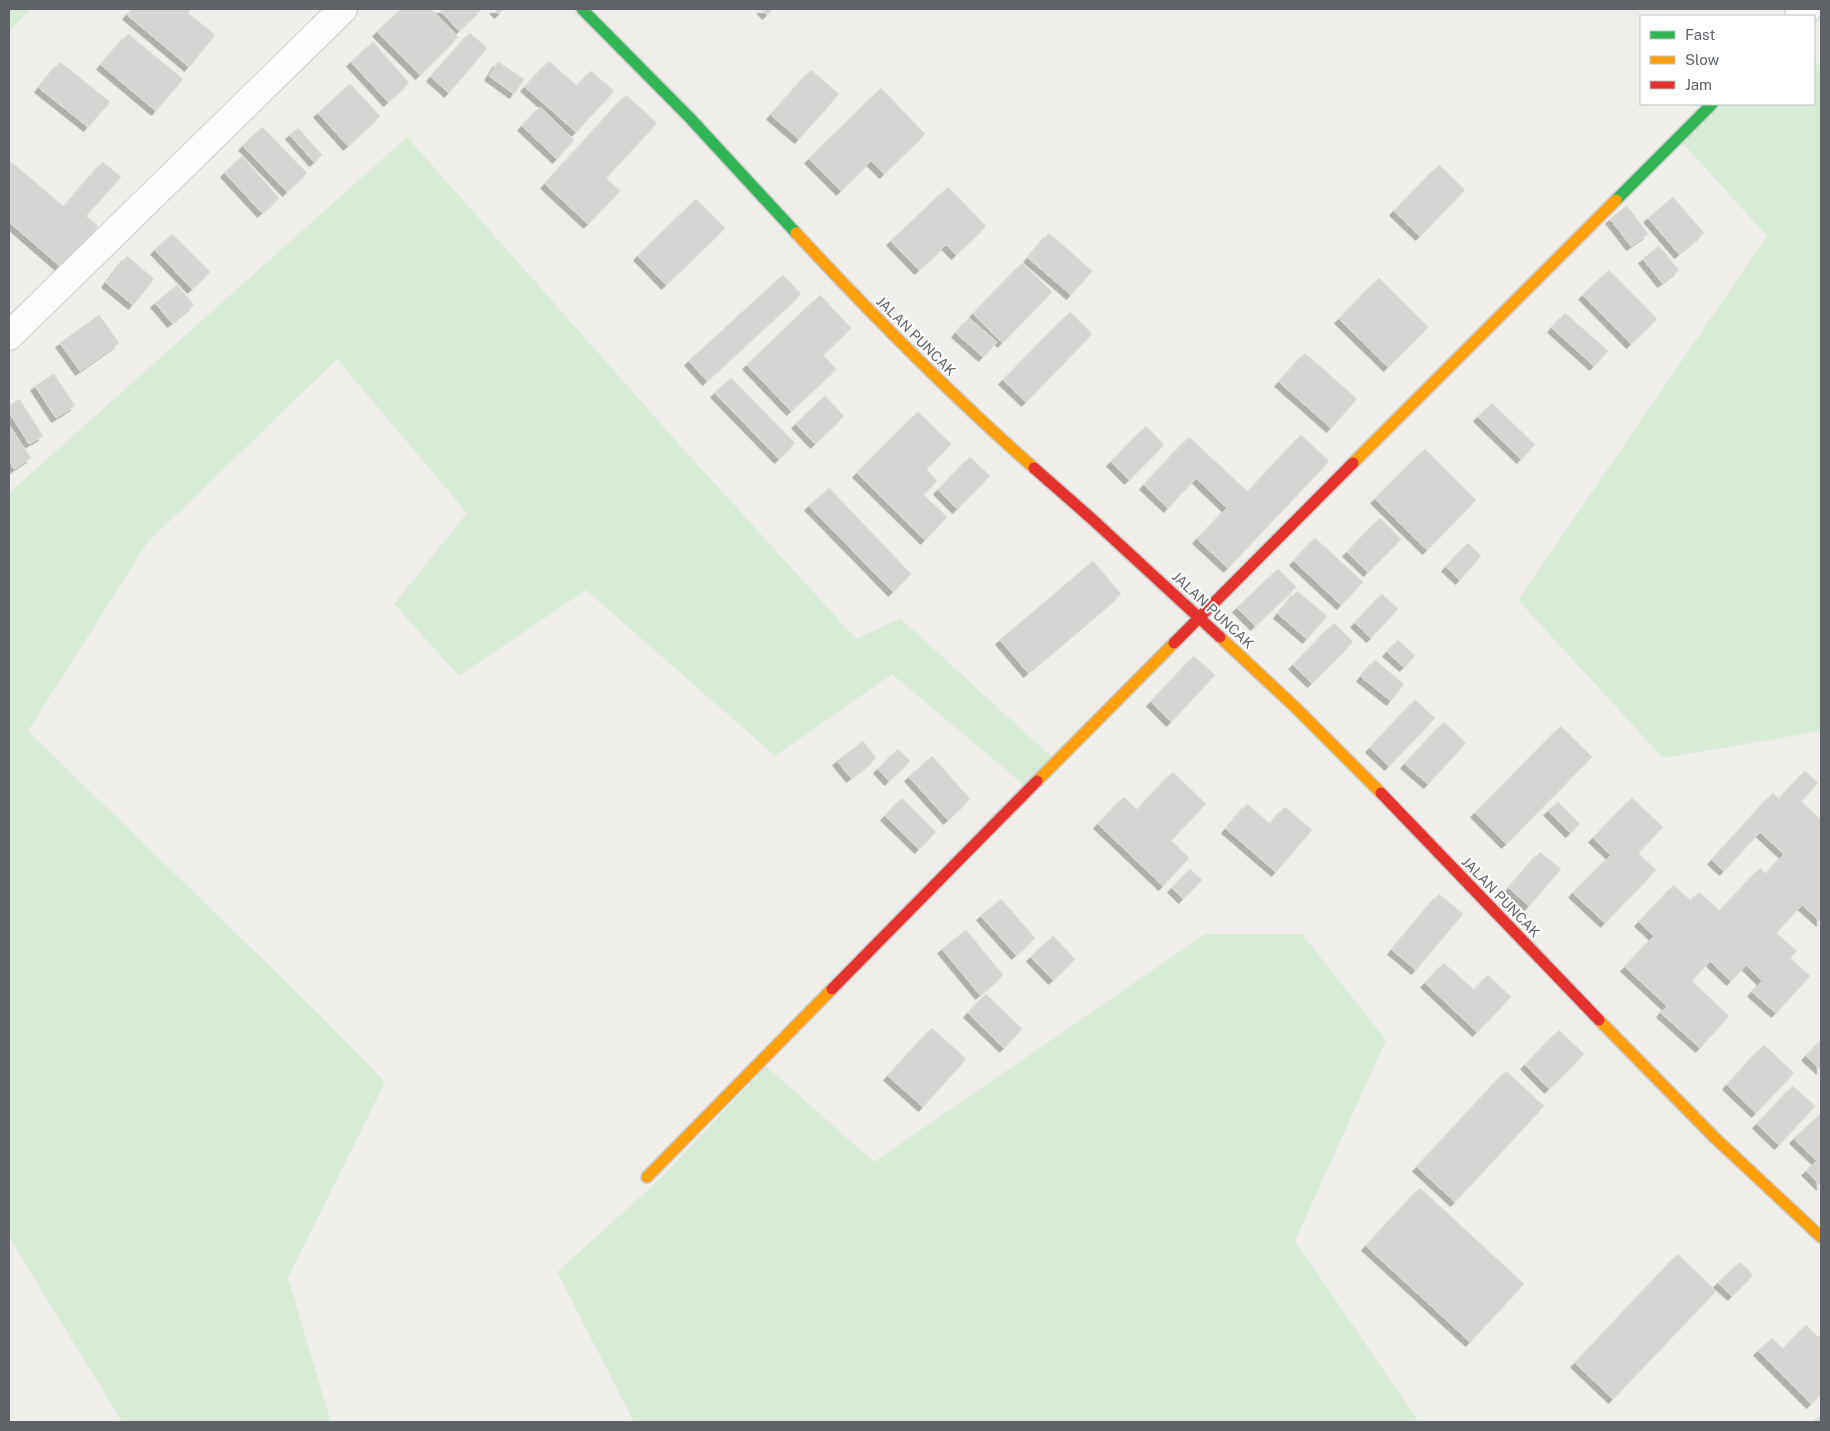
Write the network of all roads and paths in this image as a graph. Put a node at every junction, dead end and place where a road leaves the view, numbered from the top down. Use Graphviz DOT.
graph roads {
  1 [pos="343,9"];
  2 [pos="582,9"];
  3 [pos="1711,105"];
  4 [pos="9,336"];
  5 [pos="1199,617"];
  6 [pos="647,1177"];
  7 [pos="1821,1238"];
  1 -- 4 [label="street"];
  2 -- 5 [label="street, JALAN PUNCAK"];
  3 -- 5 [label="street"];
  5 -- 6 [label="street"];
  5 -- 7 [label="street, JALAN PUNCAK"];
}
